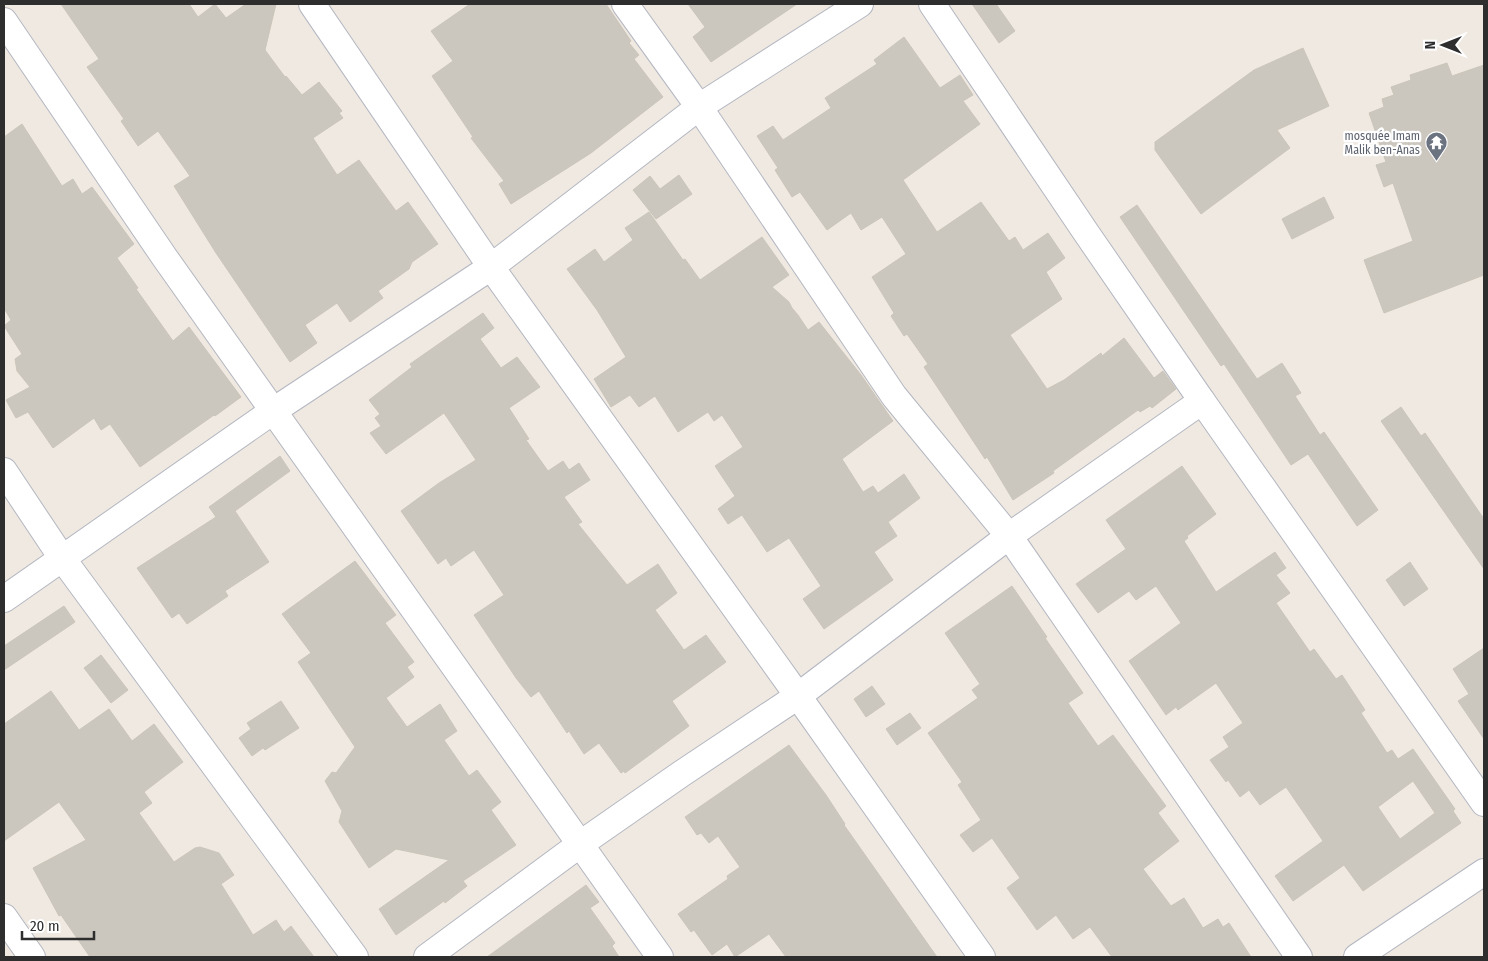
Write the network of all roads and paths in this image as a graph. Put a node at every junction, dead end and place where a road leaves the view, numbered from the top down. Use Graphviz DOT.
graph roads {
  1 [pos="312,4"];
  2 [pos="625,4"];
  3 [pos="860,4"];
  4 [pos="932,4"];
  5 [pos="4,21"];
  6 [pos="699,107"];
  7 [pos="490,267"];
  8 [pos="1202,400"];
  9 [pos="273,411"];
  10 [pos="4,471"];
  11 [pos="1008,536"];
  12 [pos="62,558"];
  13 [pos="4,599"];
  14 [pos="798,696"];
  15 [pos="1484,803"];
  16 [pos="580,845"];
  17 [pos="1484,872"];
  18 [pos="4,917"];
  19 [pos="32,957"];
  20 [pos="355,957"];
  21 [pos="427,957"];
  22 [pos="660,957"];
  23 [pos="982,957"];
  24 [pos="1298,957"];
  25 [pos="1356,957"];
  1 -- 7 [label="street"];
  2 -- 6 [label="street"];
  3 -- 6 [label="street"];
  4 -- 8 [label="street"];
  5 -- 9 [label="street"];
  6 -- 7 [label="street"];
  6 -- 11 [label="street"];
  7 -- 9 [label="street"];
  7 -- 14 [label="street"];
  8 -- 11 [label="street"];
  8 -- 15 [label="street"];
  9 -- 12 [label="street"];
  9 -- 16 [label="street"];
  10 -- 12 [label="street"];
  11 -- 14 [label="street"];
  11 -- 24 [label="street"];
  12 -- 13 [label="street"];
  12 -- 20 [label="street"];
  14 -- 16 [label="street"];
  14 -- 23 [label="street"];
  16 -- 21 [label="street"];
  16 -- 22 [label="street"];
  17 -- 25 [label="street"];
  18 -- 19 [label="street"];
}
